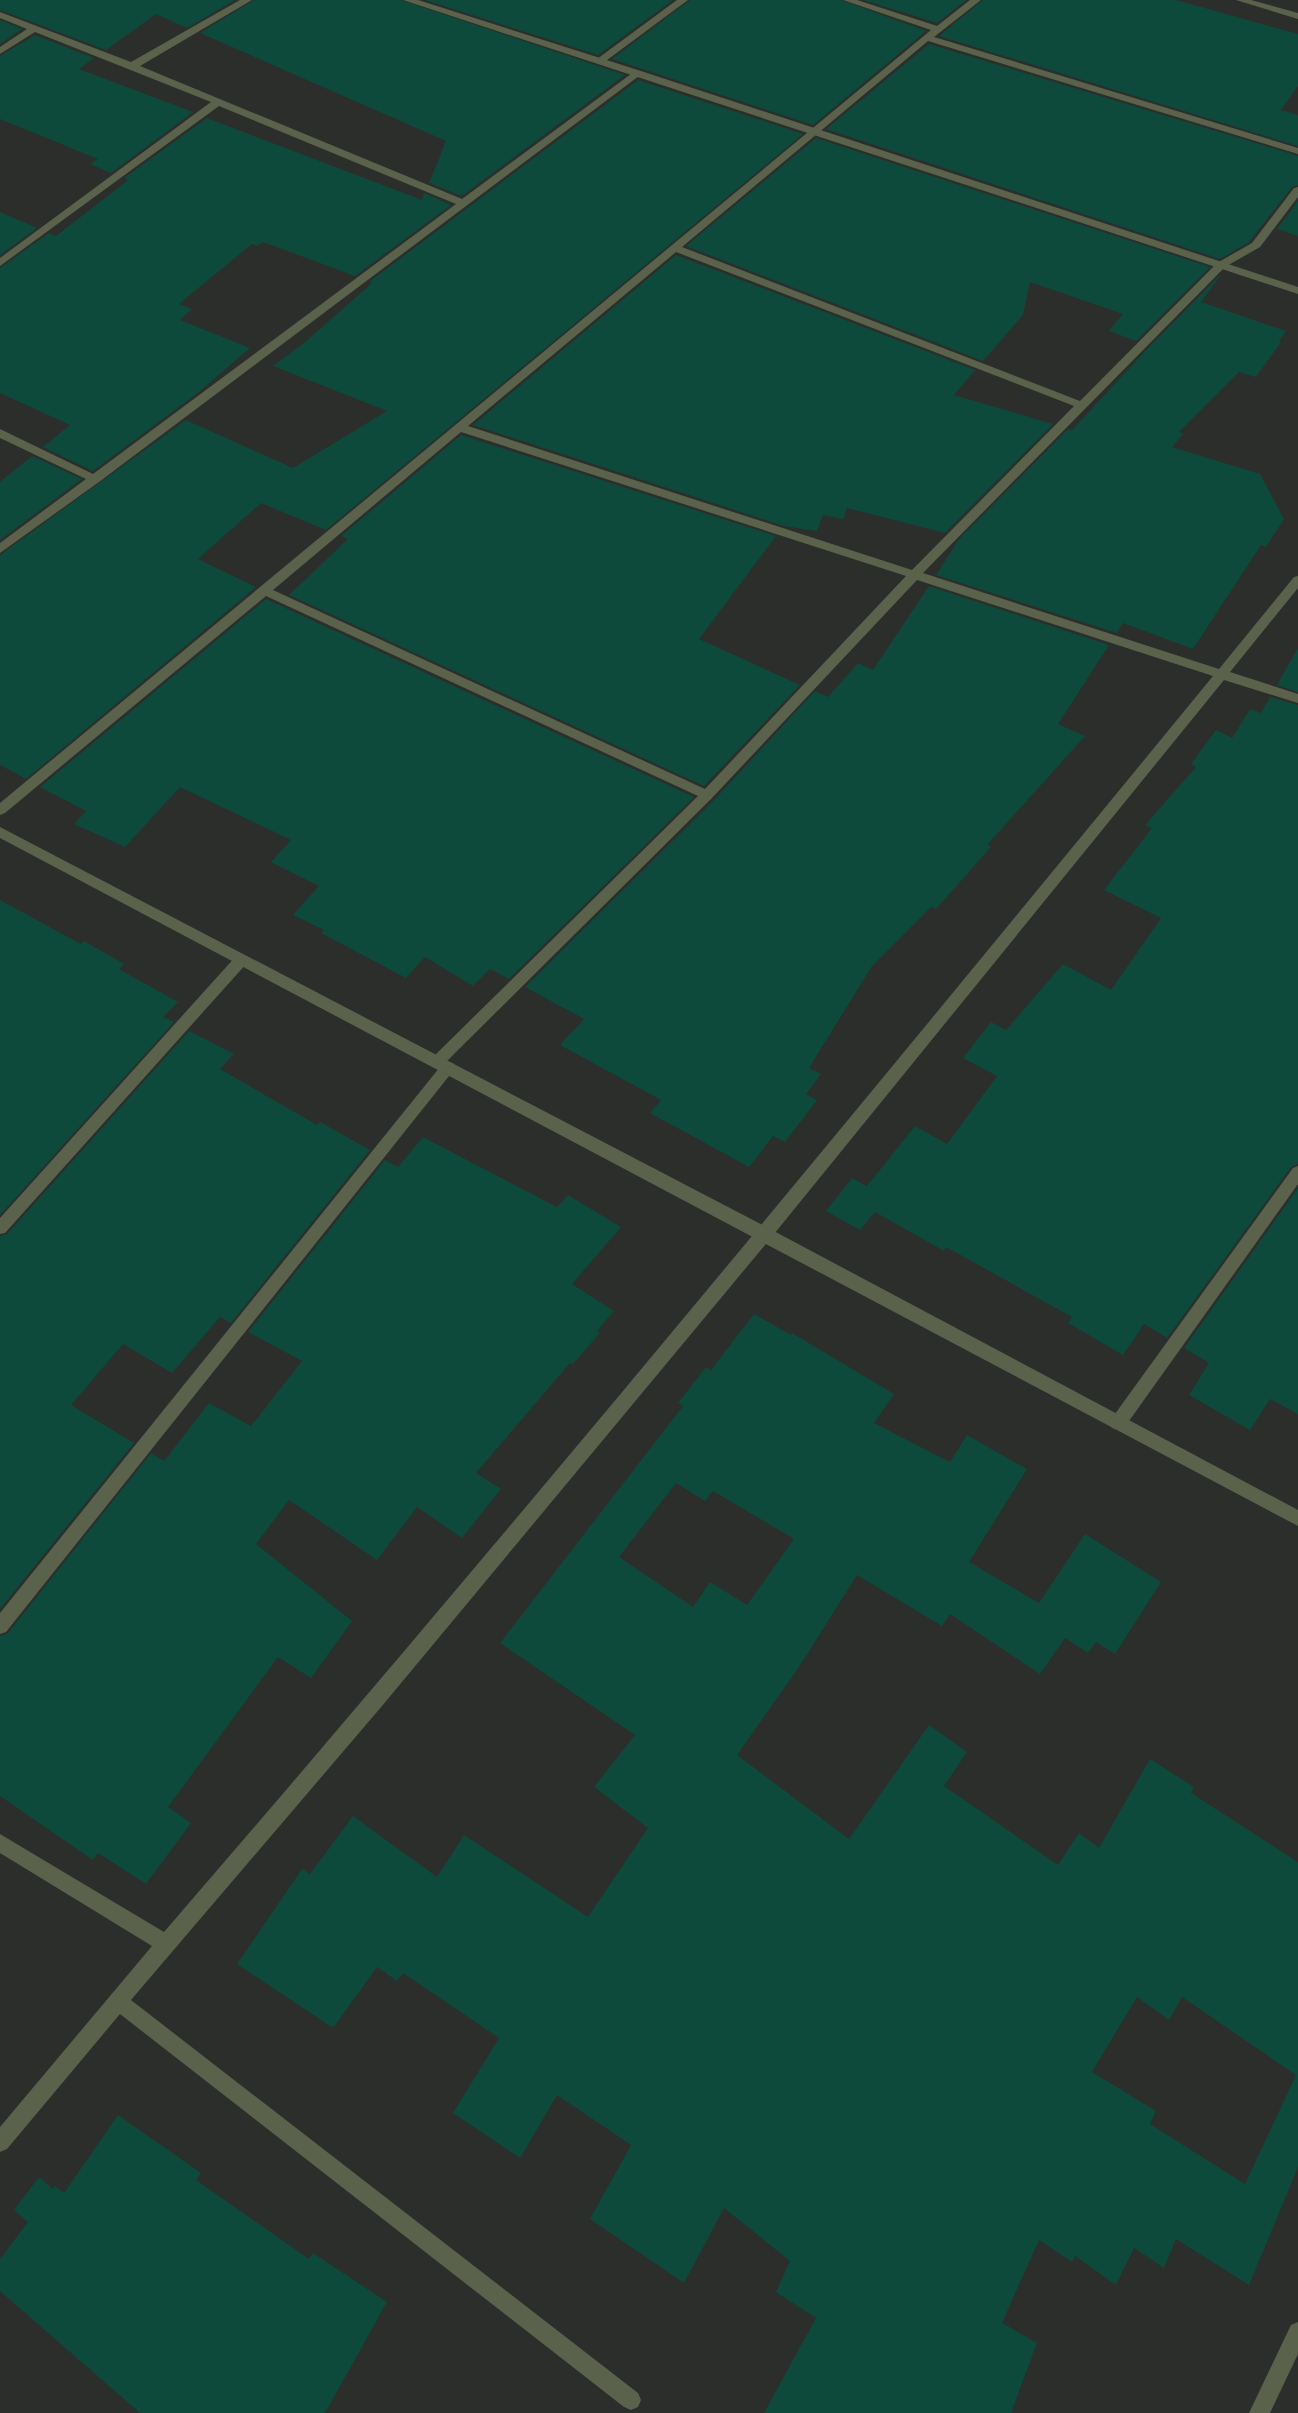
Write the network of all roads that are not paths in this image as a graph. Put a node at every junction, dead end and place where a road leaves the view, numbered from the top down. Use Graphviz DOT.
graph roads {
  1 [pos="247,0"];
  2 [pos="408,0"];
  3 [pos="683,0"];
  4 [pos="848,0"];
  5 [pos="976,0"];
  6 [pos="1241,0"];
  7 [pos="0,15"];
  8 [pos="1298,16"];
  9 [pos="35,28"];
  10 [pos="937,29"];
  11 [pos="927,38"];
  12 [pos="0,51"];
  13 [pos="600,61"];
  14 [pos="132,66"];
  15 [pos="638,73"];
  16 [pos="219,101"];
  17 [pos="814,131"];
  18 [pos="1298,151"];
  19 [pos="1298,190"];
  20 [pos="462,203"];
  21 [pos="674,249"];
  22 [pos="0,263"];
  23 [pos="1221,265"];
  24 [pos="1298,291"];
  25 [pos="1081,405"];
  26 [pos="458,427"];
  27 [pos="0,433"];
  28 [pos="95,480"];
  29 [pos="0,549"];
  30 [pos="914,575"];
  31 [pos="1298,580"];
  32 [pos="266,591"];
  33 [pos="1223,675"];
  34 [pos="1298,699"];
  35 [pos="707,795"];
  36 [pos="0,810"];
  37 [pos="0,832"];
  38 [pos="242,959"];
  39 [pos="443,1064"];
  40 [pos="1298,1172"];
  41 [pos="0,1228"];
  42 [pos="765,1234"];
  43 [pos="1118,1424"];
  44 [pos="1298,1518"];
  45 [pos="0,1626"];
  46 [pos="0,1843"];
  47 [pos="166,1944"];
  48 [pos="117,2001"];
  49 [pos="0,2142"];
  50 [pos="1298,2332"];
  51 [pos="631,2400"];
  52 [pos="1259,2413"];
  1 -- 14 [label="street"];
  2 -- 13 [label="street"];
  3 -- 13 [label="street"];
  4 -- 10 [label="street"];
  5 -- 10 [label="street"];
  6 -- 8 [label="street"];
  7 -- 9 [label="street"];
  9 -- 12 [label="street"];
  9 -- 14 [label="street"];
  10 -- 11 [label="street"];
  11 -- 17 [label="street"];
  11 -- 18 [label="street"];
  13 -- 15 [label="street"];
  14 -- 16 [label="street"];
  15 -- 17 [label="street"];
  15 -- 20 [label="street"];
  16 -- 20 [label="street"];
  16 -- 22 [label="street"];
  17 -- 21 [label="street"];
  17 -- 23 [label="street"];
  19 -- 23 [label="street"];
  20 -- 28 [label="street"];
  21 -- 25 [label="street"];
  21 -- 26 [label="street"];
  23 -- 24 [label="street"];
  23 -- 25 [label="street"];
  25 -- 30 [label="street"];
  26 -- 30 [label="street"];
  26 -- 32 [label="street"];
  27 -- 28 [label="street"];
  28 -- 29 [label="street"];
  30 -- 33 [label="street"];
  30 -- 35 [label="street"];
  31 -- 33 [label="street"];
  32 -- 35 [label="street"];
  32 -- 36 [label="street"];
  33 -- 34 [label="street"];
  33 -- 42 [label="street"];
  35 -- 39 [label="street"];
  37 -- 38 [label="street"];
  38 -- 39 [label="street"];
  38 -- 41 [label="street"];
  39 -- 42 [label="street"];
  39 -- 45 [label="street"];
  40 -- 43 [label="street"];
  42 -- 43 [label="street"];
  42 -- 47 [label="street"];
  43 -- 44 [label="street"];
  46 -- 47 [label="street"];
  47 -- 48 [label="street"];
  48 -- 49 [label="street"];
  48 -- 51 [label="street"];
  50 -- 52 [label="street"];
}
